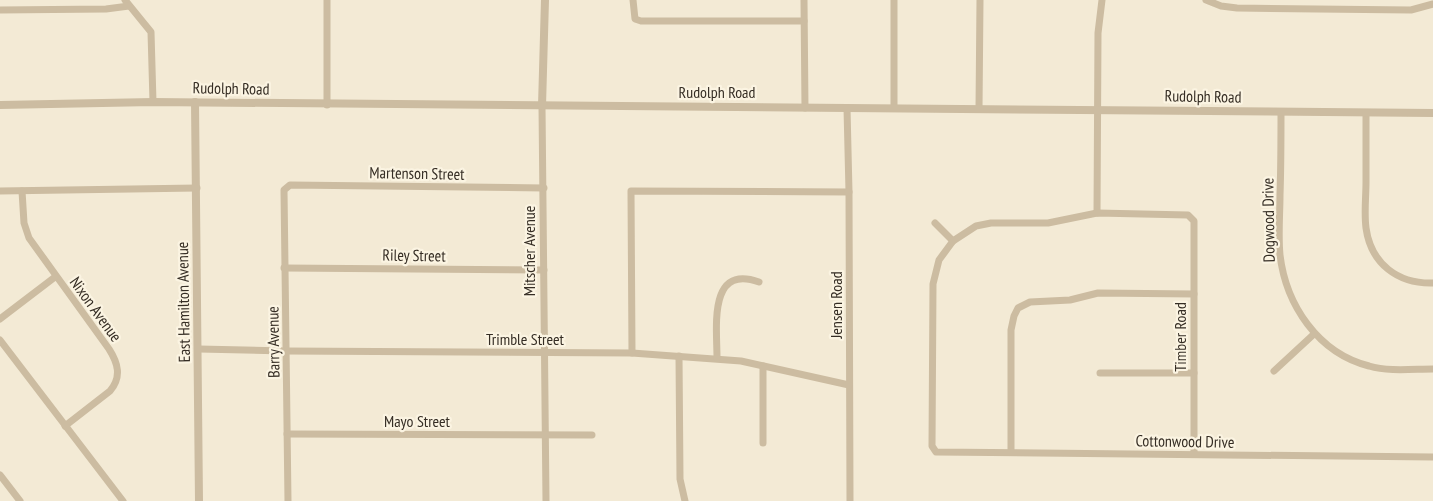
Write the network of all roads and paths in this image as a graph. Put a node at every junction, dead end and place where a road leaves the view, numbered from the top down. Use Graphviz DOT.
graph roads {
  1 [pos="327,0"];
  2 [pos="545,0"];
  3 [pos="633,0"];
  4 [pos="804,0"];
  5 [pos="894,0"];
  6 [pos="980,0"];
  7 [pos="1102,0"];
  8 [pos="1207,0"];
  9 [pos="127,3"];
  10 [pos="1433,4"];
  11 [pos="0,10"];
  12 [pos="804,21"];
  13 [pos="153,102"];
  14 [pos="195,102"];
  15 [pos="0,105"];
  16 [pos="327,105"];
  17 [pos="542,106"];
  18 [pos="805,108"];
  19 [pos="847,108"];
  20 [pos="894,108"];
  21 [pos="979,109"];
  22 [pos="1098,110"];
  23 [pos="1281,112"];
  24 [pos="1366,113"];
  25 [pos="1433,113"];
  26 [pos="290,185"];
  27 [pos="197,188"];
  28 [pos="544,188"];
  29 [pos="0,191"];
  30 [pos="22,191"];
  31 [pos="849,192"];
  32 [pos="1096,213"];
  33 [pos="935,223"];
  34 [pos="953,241"];
  35 [pos="284,268"];
  36 [pos="544,270"];
  37 [pos="55,277"];
  38 [pos="759,282"];
  39 [pos="1433,283"];
  40 [pos="1194,294"];
  41 [pos="0,319"];
  42 [pos="1314,334"];
  43 [pos="0,340"];
  44 [pos="199,349"];
  45 [pos="286,351"];
  46 [pos="544,353"];
  47 [pos="632,353"];
  48 [pos="679,356"];
  49 [pos="717,358"];
  50 [pos="763,366"];
  51 [pos="1433,369"];
  52 [pos="1274,371"];
  53 [pos="1100,373"];
  54 [pos="1194,373"];
  55 [pos="849,385"];
  56 [pos="65,426"];
  57 [pos="287,434"];
  58 [pos="546,435"];
  59 [pos="592,435"];
  60 [pos="763,443"];
  61 [pos="1011,452"];
  62 [pos="1194,454"];
  63 [pos="1433,457"];
  64 [pos="0,475"];
  65 [pos="20,501"];
  66 [pos="123,501"];
  67 [pos="199,501"];
  68 [pos="288,501"];
  69 [pos="546,501"];
  70 [pos="684,501"];
  71 [pos="850,501"];
  1 -- 16 [label="street"];
  2 -- 17 [label="street, Mitscher Avenue"];
  3 -- 12 [label="street"];
  4 -- 12 [label="street"];
  5 -- 20 [label="street"];
  6 -- 21 [label="street"];
  7 -- 22 [label="street"];
  8 -- 10 [label="street"];
  9 -- 11 [label="street"];
  9 -- 13 [label="street"];
  12 -- 18 [label="street"];
  13 -- 14 [label="street, Rudolph Road"];
  13 -- 15 [label="street, Rudolph Road"];
  14 -- 16 [label="street, Rudolph Road"];
  14 -- 27 [label="street, East Hamilton Avenue"];
  16 -- 17 [label="street, Rudolph Road"];
  17 -- 18 [label="street, Rudolph Road"];
  17 -- 28 [label="street, Mitscher Avenue"];
  18 -- 19 [label="street, Rudolph Road"];
  19 -- 20 [label="street, Rudolph Road"];
  19 -- 31 [label="street, Jensen Road"];
  20 -- 21 [label="street, Rudolph Road"];
  21 -- 22 [label="street, Rudolph Road"];
  22 -- 23 [label="street, Rudolph Road"];
  22 -- 32 [label="street"];
  23 -- 24 [label="street, Rudolph Road"];
  23 -- 42 [label="street, Dogwood Drive"];
  24 -- 25 [label="street, Rudolph Road"];
  24 -- 39 [label="street"];
  26 -- 28 [label="street, Martenson Street"];
  26 -- 35 [label="street, Barry Avenue"];
  27 -- 30 [label="street"];
  27 -- 44 [label="street, East Hamilton Avenue"];
  28 -- 36 [label="street, Mitscher Avenue"];
  29 -- 30 [label="street"];
  30 -- 37 [label="street, Nixon Avenue"];
  31 -- 47 [label="street"];
  31 -- 55 [label="street, Jensen Road"];
  32 -- 34 [label="street"];
  32 -- 40 [label="street, Timber Road"];
  33 -- 34 [label="street"];
  34 -- 61 [label="street, Cottonwood Drive"];
  35 -- 36 [label="street, Riley Street"];
  35 -- 45 [label="street, Barry Avenue"];
  36 -- 46 [label="street, Mitscher Avenue"];
  37 -- 41 [label="street"];
  37 -- 56 [label="street, Nixon Avenue"];
  38 -- 49 [label="street"];
  40 -- 54 [label="street, Timber Road"];
  40 -- 61 [label="street"];
  42 -- 51 [label="street, Dogwood Drive"];
  42 -- 52 [label="street"];
  43 -- 56 [label="street"];
  44 -- 45 [label="street, Trimble Street"];
  44 -- 67 [label="street, East Hamilton Avenue"];
  45 -- 46 [label="street, Trimble Street"];
  45 -- 57 [label="street, Barry Avenue"];
  46 -- 47 [label="street, Trimble Street"];
  46 -- 58 [label="street, Mitscher Avenue"];
  47 -- 48 [label="street, Trimble Street"];
  48 -- 49 [label="street, Trimble Street"];
  48 -- 70 [label="street"];
  49 -- 50 [label="street, Trimble Street"];
  50 -- 55 [label="street, Trimble Street"];
  50 -- 60 [label="street"];
  53 -- 54 [label="street"];
  54 -- 62 [label="street, Timber Road"];
  55 -- 71 [label="street, Jensen Road"];
  56 -- 66 [label="street"];
  57 -- 58 [label="street, Mayo Street"];
  57 -- 68 [label="street, Barry Avenue"];
  58 -- 59 [label="street, Mayo Street"];
  58 -- 69 [label="street, Mitscher Avenue"];
  61 -- 62 [label="street, Cottonwood Drive"];
  62 -- 63 [label="street, Cottonwood Drive"];
  64 -- 65 [label="street"];
}
